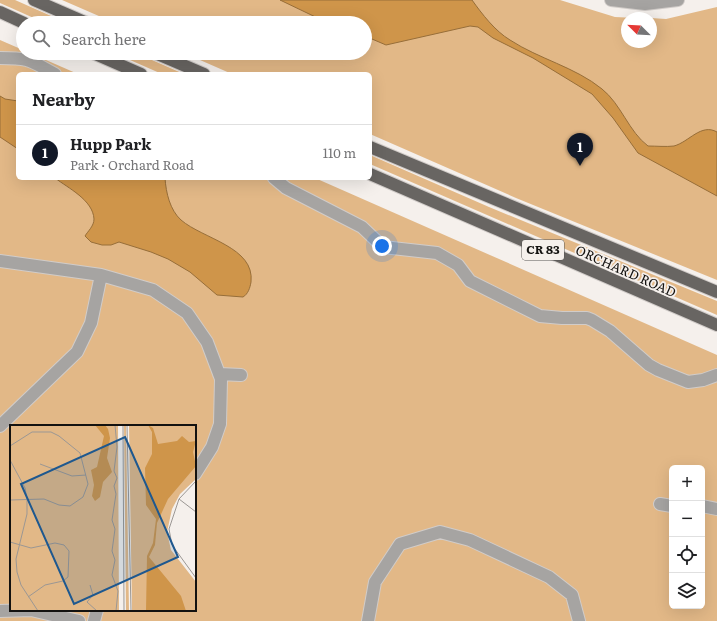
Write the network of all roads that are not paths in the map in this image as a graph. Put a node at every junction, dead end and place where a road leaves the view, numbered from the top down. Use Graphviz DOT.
graph roads {
  1 [pos="34,0"];
  2 [pos="611,0"];
  3 [pos="678,0"];
  4 [pos="0,12"];
  5 [pos="71,16"];
  6 [pos="16,19"];
  7 [pos="0,58"];
  8 [pos="16,58"];
  9 [pos="30,60"];
  10 [pos="109,60"];
  11 [pos="171,60"];
  12 [pos="52,72"];
  13 [pos="136,72"];
  14 [pos="199,72"];
  15 [pos="372,148"];
  16 [pos="372,175"];
  17 [pos="277,180"];
  18 [pos="0,261"];
  19 [pos="101,275"];
  20 [pos="717,292"];
  21 [pos="717,325"];
  22 [pos="219,374"];
  23 [pos="241,375"];
  24 [pos="717,375"];
  25 [pos="0,426"];
  26 [pos="196,472"];
  27 [pos="705,506"];
  28 [pos="717,509"];
  29 [pos="0,611"];
  30 [pos="10,611"];
  31 [pos="35,611"];
  32 [pos="97,611"];
  33 [pos="80,621"];
  34 [pos="94,621"];
  35 [pos="368,621"];
  36 [pos="579,621"];
  1 -- 5 [label="main road"];
  2 -- 3 [label="street"];
  4 -- 6 [label="main road"];
  7 -- 8 [label="street"];
  9 -- 12 [label="street"];
  10 -- 13 [label="main road"];
  11 -- 14 [label="main road"];
  15 -- 20 [label="main road, ORCHARD ROAD / CR 83"];
  16 -- 21 [label="main road, ORCHARD ROAD / CR 83"];
  17 -- 24 [label="street"];
  18 -- 19 [label="street"];
  19 -- 22 [label="street"];
  19 -- 25 [label="street"];
  22 -- 23 [label="street"];
  22 -- 26 [label="street"];
  27 -- 28 [label="street"];
  29 -- 30 [label="street"];
  31 -- 33 [label="street"];
  32 -- 34 [label="street"];
  35 -- 36 [label="street"];
}
